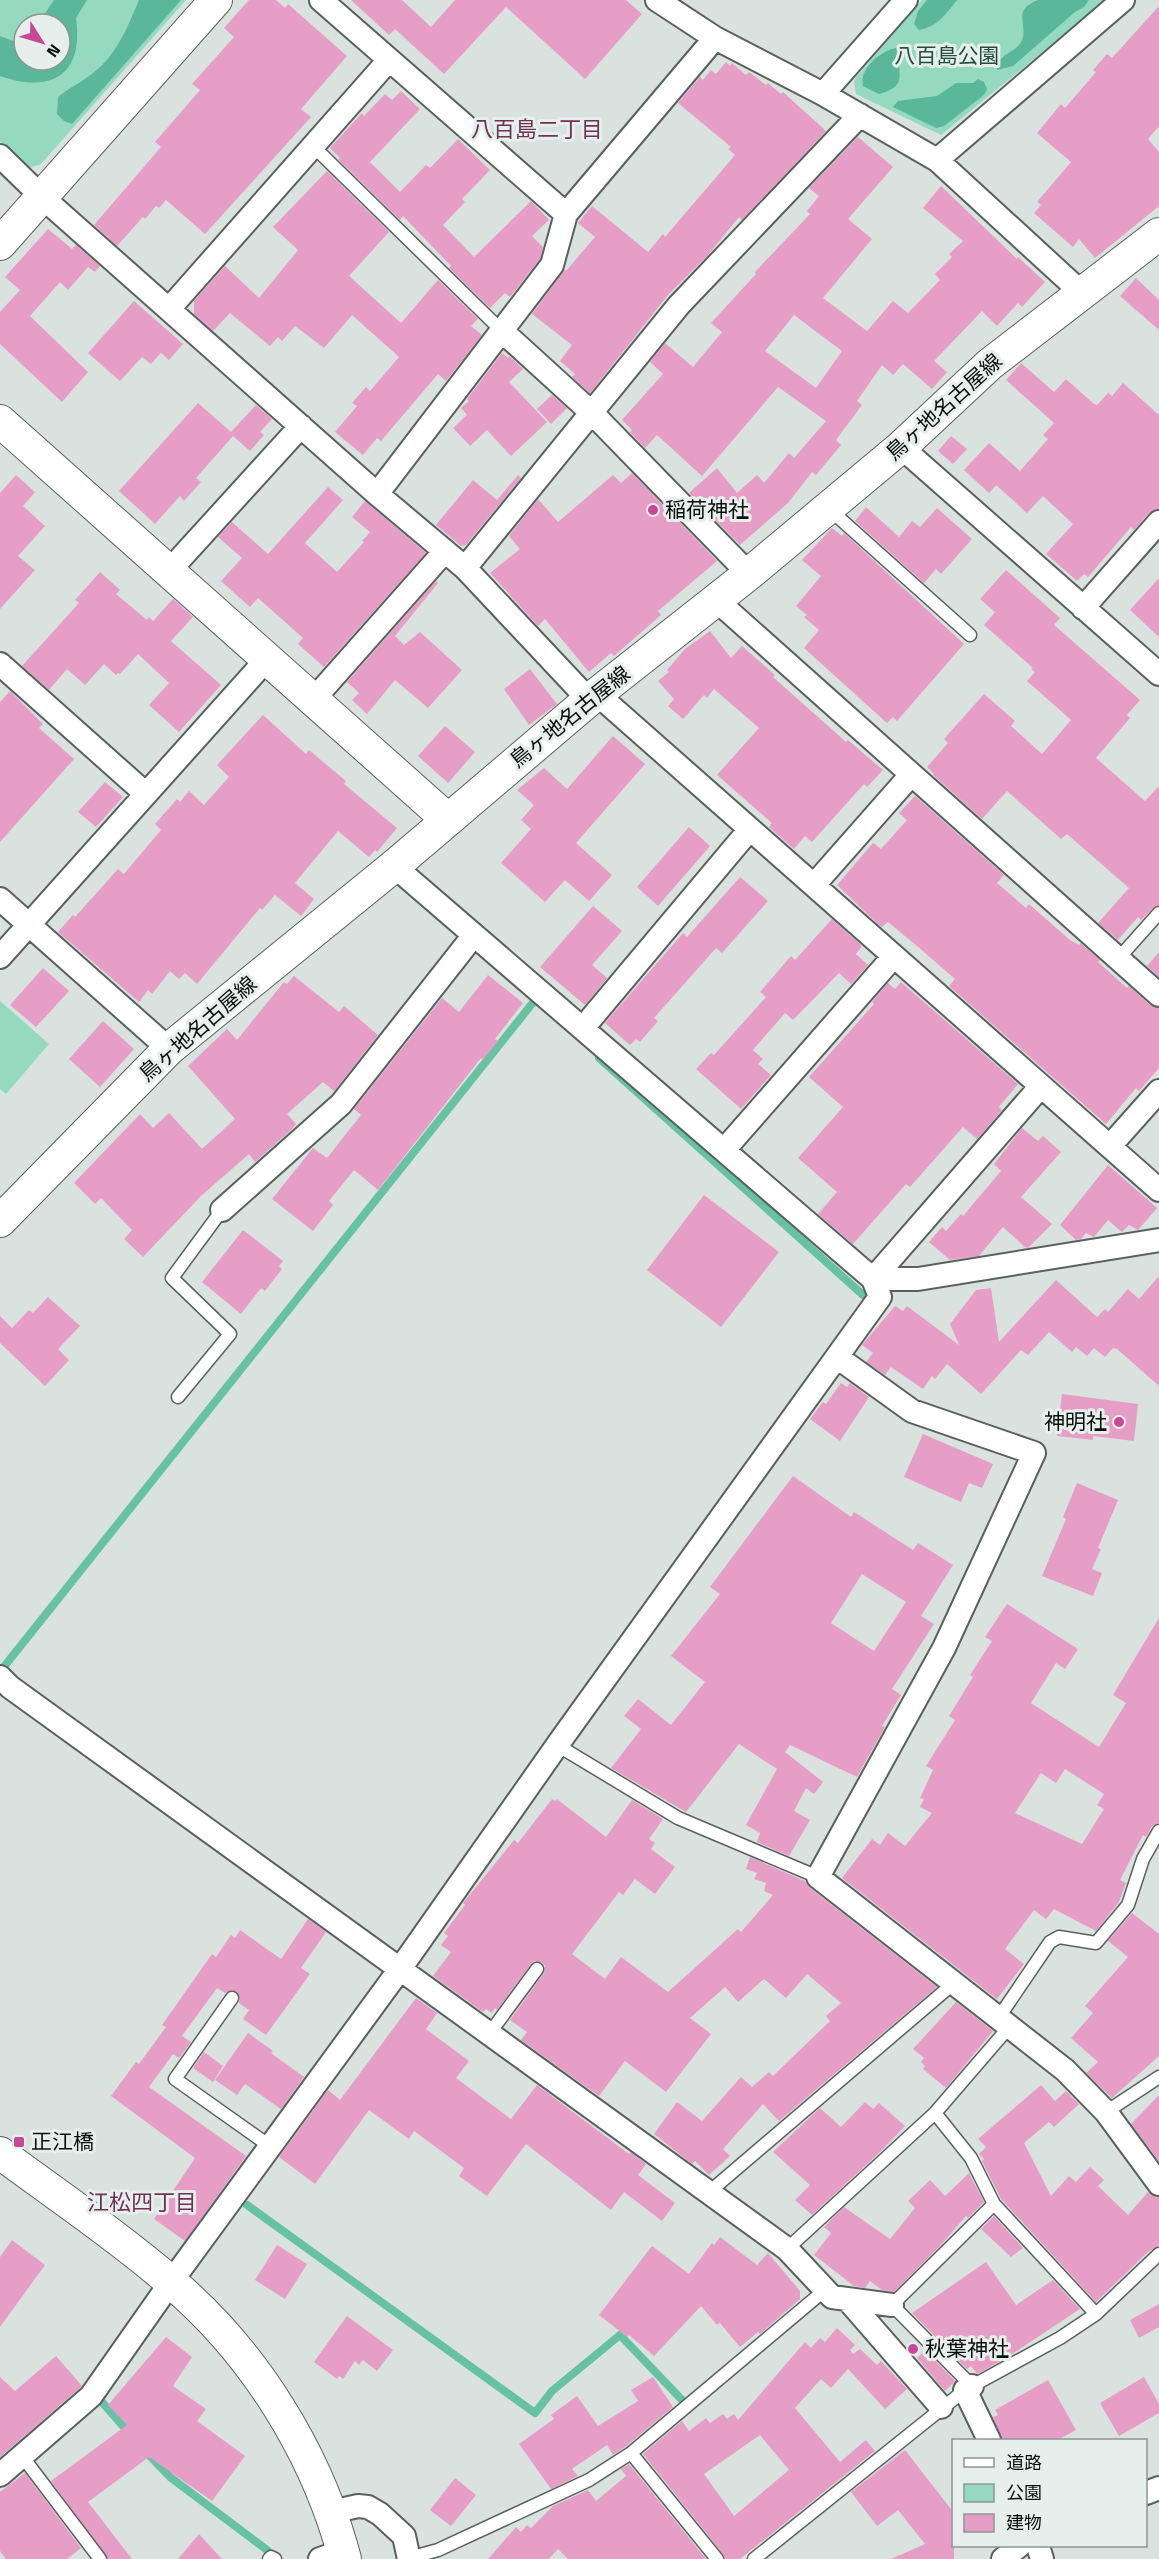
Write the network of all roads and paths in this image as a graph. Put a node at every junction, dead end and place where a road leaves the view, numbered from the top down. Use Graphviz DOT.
graph roads {
  1 [pos="216,0"];
  2 [pos="321,0"];
  3 [pos="906,0"];
  4 [pos="1123,0"];
  5 [pos="662,2"];
  6 [pos="716,38"];
  7 [pos="388,60"];
  8 [pos="823,94"];
  9 [pos="860,116"];
  10 [pos="313,146"];
  11 [pos="0,156"];
  12 [pos="937,160"];
  13 [pos="42,197"];
  14 [pos="566,214"];
  15 [pos="1159,234"];
  16 [pos="0,244"];
  17 [pos="1083,294"];
  18 [pos="169,309"];
  19 [pos="502,331"];
  20 [pos="592,413"];
  21 [pos="0,421"];
  22 [pos="301,426"];
  23 [pos="901,447"];
  24 [pos="377,494"];
  25 [pos="828,508"];
  26 [pos="1159,522"];
  27 [pos="445,551"];
  28 [pos="465,568"];
  29 [pos="169,571"];
  30 [pos="749,574"];
  31 [pos="716,600"];
  32 [pos="1083,608"];
  33 [pos="970,635"];
  34 [pos="267,659"];
  35 [pos="0,664"];
  36 [pos="1159,674"];
  37 [pos="593,697"];
  38 [pos="313,700"];
  39 [pos="910,776"];
  40 [pos="146,794"];
  41 [pos="447,819"];
  42 [pos="750,829"];
  43 [pos="394,866"];
  44 [pos="814,885"];
  45 [pos="0,899"];
  46 [pos="1159,913"];
  47 [pos="28,925"];
  48 [pos="474,935"];
  49 [pos="894,956"];
  50 [pos="0,957"];
  51 [pos="1118,959"];
  52 [pos="1159,995"];
  53 [pos="583,1028"];
  54 [pos="169,1049"];
  55 [pos="1041,1086"];
  56 [pos="1159,1091"];
  57 [pos="1110,1146"];
  58 [pos="724,1150"];
  59 [pos="1159,1190"];
  60 [pos="222,1210"];
  61 [pos="0,1221"];
  62 [pos="1159,1240"];
  63 [pos="873,1279"];
  64 [pos="837,1357"];
  65 [pos="178,1397"];
  66 [pos="0,1677"];
  67 [pos="557,1745"];
  68 [pos="1159,1831"];
  69 [pos="819,1877"];
  70 [pos="400,1969"];
  71 [pos="537,1969"];
  72 [pos="954,1983"];
  73 [pos="232,1998"];
  74 [pos="1004,2021"];
  75 [pos="489,2034"];
  76 [pos="1159,2076"];
  77 [pos="1106,2112"];
  78 [pos="935,2113"];
  79 [pos="271,2147"];
  80 [pos="0,2152"];
  81 [pos="1159,2184"];
  82 [pos="708,2193"];
  83 [pos="994,2204"];
  84 [pos="787,2249"];
  85 [pos="1159,2254"];
  86 [pos="171,2282"];
  87 [pos="825,2290"];
  88 [pos="847,2299"];
  89 [pos="892,2305"];
  90 [pos="1096,2314"];
  91 [pos="969,2388"];
  92 [pos="941,2407"];
  93 [pos="989,2439"];
  94 [pos="631,2453"];
  95 [pos="22,2456"];
  96 [pos="0,2475"];
  97 [pos="331,2512"];
  98 [pos="1018,2547"];
  99 [pos="336,2556"];
  100 [pos="100,2559"];
  101 [pos="269,2559"];
  102 [pos="275,2559"];
  103 [pos="409,2559"];
  104 [pos="717,2559"];
  105 [pos="754,2559"];
  106 [pos="1003,2559"];
  1 -- 13 [label="main road"];
  2 -- 7 [label="street"];
  3 -- 8 [label="street"];
  4 -- 12 [label="street"];
  5 -- 6 [label="street"];
  6 -- 8 [label="street"];
  6 -- 14 [label="street"];
  7 -- 10 [label="street"];
  7 -- 14 [label="street"];
  8 -- 9 [label="street"];
  9 -- 12 [label="street"];
  9 -- 20 [label="street"];
  10 -- 18 [label="street"];
  10 -- 19 [label="lane"];
  11 -- 13 [label="street"];
  12 -- 17 [label="street"];
  13 -- 16 [label="main road"];
  13 -- 18 [label="street"];
  14 -- 19 [label="street"];
  15 -- 17 [label="main road, 鳥ヶ地名古屋線"];
  17 -- 23 [label="main road, 鳥ヶ地名古屋線"];
  18 -- 22 [label="street"];
  19 -- 20 [label="street"];
  19 -- 24 [label="street"];
  20 -- 28 [label="street"];
  20 -- 30 [label="street"];
  21 -- 29 [label="main road"];
  22 -- 24 [label="street"];
  22 -- 29 [label="street"];
  23 -- 25 [label="main road, 鳥ヶ地名古屋線"];
  23 -- 32 [label="street"];
  24 -- 27 [label="street"];
  25 -- 30 [label="main road, 鳥ヶ地名古屋線"];
  25 -- 33 [label="lane"];
  26 -- 32 [label="street"];
  27 -- 28 [label="street"];
  27 -- 38 [label="street"];
  28 -- 37 [label="street"];
  29 -- 34 [label="main road"];
  30 -- 31 [label="main road, 鳥ヶ地名古屋線"];
  31 -- 37 [label="main road, 鳥ヶ地名古屋線"];
  31 -- 39 [label="street"];
  32 -- 36 [label="street"];
  34 -- 38 [label="main road"];
  34 -- 40 [label="street"];
  35 -- 40 [label="street"];
  37 -- 41 [label="main road, 鳥ヶ地名古屋線"];
  37 -- 42 [label="street"];
  38 -- 41 [label="main road"];
  39 -- 44 [label="street"];
  39 -- 51 [label="street"];
  40 -- 47 [label="street"];
  41 -- 43 [label="main road, 鳥ヶ地名古屋線"];
  42 -- 44 [label="street"];
  42 -- 53 [label="street"];
  43 -- 48 [label="street"];
  43 -- 54 [label="main road, 鳥ヶ地名古屋線"];
  44 -- 49 [label="street"];
  45 -- 47 [label="street"];
  46 -- 51 [label="lane"];
  47 -- 50 [label="street"];
  47 -- 54 [label="street"];
  48 -- 53 [label="street"];
  48 -- 60 [label="street"];
  49 -- 55 [label="street"];
  49 -- 58 [label="street"];
  51 -- 52 [label="street"];
  53 -- 58 [label="street"];
  54 -- 61 [label="main road, 鳥ヶ地名古屋線"];
  55 -- 57 [label="street"];
  55 -- 63 [label="street"];
  56 -- 57 [label="street"];
  57 -- 59 [label="street"];
  58 -- 63 [label="street"];
  60 -- 65 [label="lane"];
  62 -- 63 [label="street"];
  63 -- 64 [label="street"];
  64 -- 67 [label="street"];
  64 -- 69 [label="street"];
  66 -- 70 [label="street"];
  67 -- 69 [label="lane"];
  67 -- 70 [label="street"];
  68 -- 74 [label="lane"];
  69 -- 72 [label="street"];
  70 -- 75 [label="street"];
  70 -- 79 [label="street"];
  71 -- 75 [label="lane"];
  72 -- 74 [label="street"];
  72 -- 82 [label="lane"];
  73 -- 79 [label="lane"];
  74 -- 77 [label="street"];
  74 -- 78 [label="lane"];
  75 -- 82 [label="street"];
  76 -- 77 [label="lane"];
  77 -- 81 [label="street"];
  78 -- 83 [label="lane"];
  78 -- 84 [label="lane"];
  79 -- 86 [label="street"];
  80 -- 86 [label="main road"];
  82 -- 84 [label="street"];
  83 -- 89 [label="lane"];
  83 -- 90 [label="lane"];
  84 -- 87 [label="street"];
  85 -- 90 [label="lane"];
  86 -- 95 [label="street"];
  86 -- 97 [label="main road"];
  87 -- 88 [label="street"];
  87 -- 94 [label="lane"];
  88 -- 89 [label="street"];
  88 -- 92 [label="street"];
  89 -- 91 [label="lane"];
  90 -- 91 [label="lane"];
  91 -- 92 [label="lane"];
  91 -- 93 [label="street"];
  92 -- 105 [label="lane"];
  94 -- 103 [label="lane"];
  94 -- 104 [label="lane"];
  95 -- 96 [label="street"];
  95 -- 100 [label="lane"];
  97 -- 99 [label="main road"];
  97 -- 103 [label="street"];
  98 -- 106 [label="street"];
  101 -- 102 [label="lane"];
}
